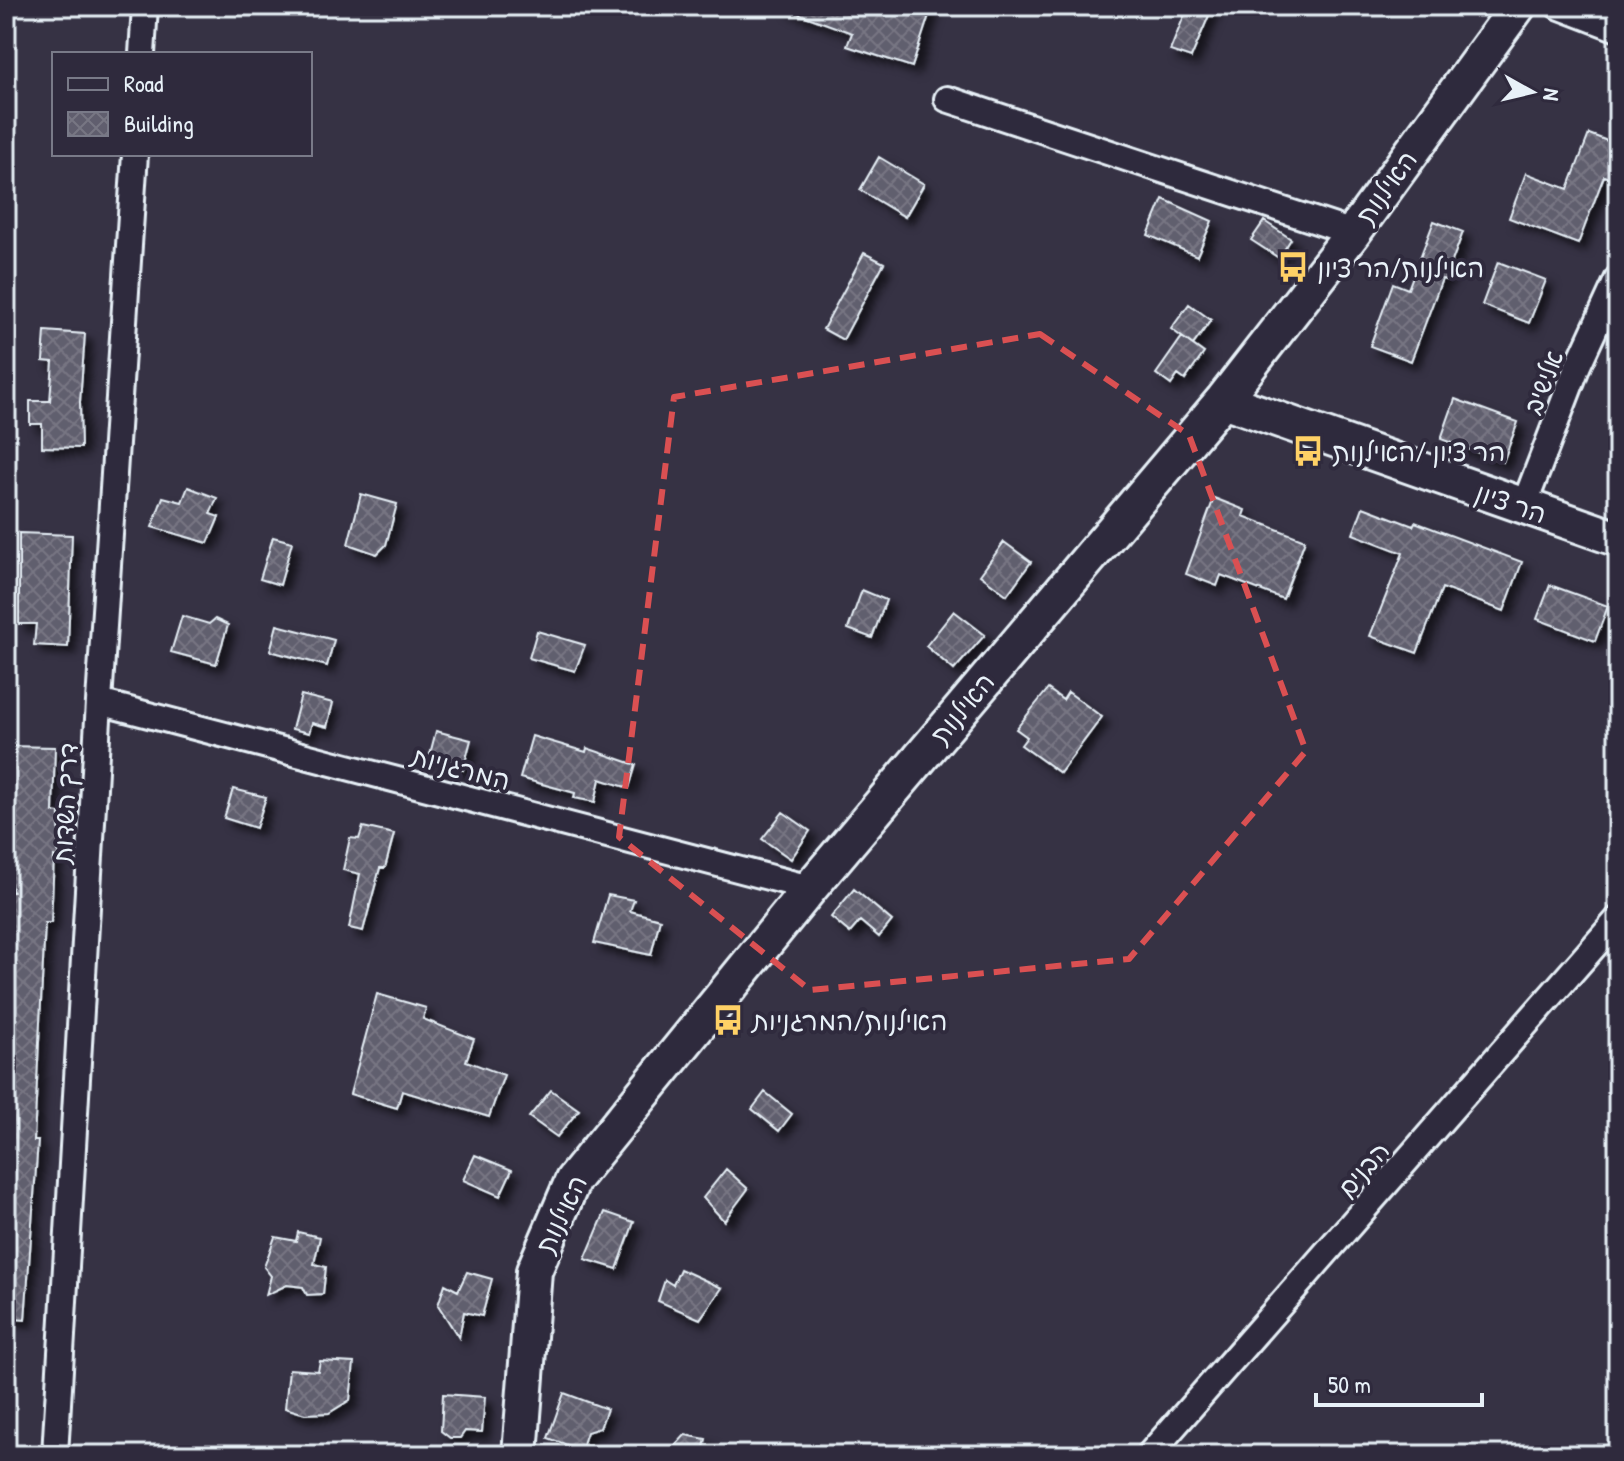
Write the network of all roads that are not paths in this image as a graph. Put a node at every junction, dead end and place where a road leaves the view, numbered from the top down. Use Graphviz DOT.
graph roads {
  1 [pos="145,6"];
  2 [pos="1518,6"];
  3 [pos="1558,6"];
  4 [pos="1618,29"];
  5 [pos="142,52"];
  6 [pos="947,99"];
  7 [pos="135,156"];
  8 [pos="1353,233"];
  9 [pos="1618,278"];
  10 [pos="1223,400"];
  11 [pos="1523,508"];
  12 [pos="1618,539"];
  13 [pos="99,702"];
  14 [pos="810,888"];
  15 [pos="1618,919"];
  16 [pos="55,1455"];
  17 [pos="520,1455"];
  18 [pos="1149,1455"];
  1 -- 5 [label="street"];
  2 -- 8 [label="main road, האילנות"];
  3 -- 4 [label="street"];
  6 -- 8 [label="street"];
  7 -- 13 [label="street, דרך השדות"];
  8 -- 10 [label="main road, האילנות"];
  9 -- 11 [label="street, אלישיב"];
  10 -- 11 [label="main road, הר ציון"];
  10 -- 14 [label="main road, האילנות"];
  11 -- 12 [label="main road, הר ציון"];
  13 -- 14 [label="street, המרגניות"];
  13 -- 16 [label="street, דרך השדות"];
  14 -- 17 [label="main road, האילנות"];
  15 -- 18 [label="street, הבנים"];
}
